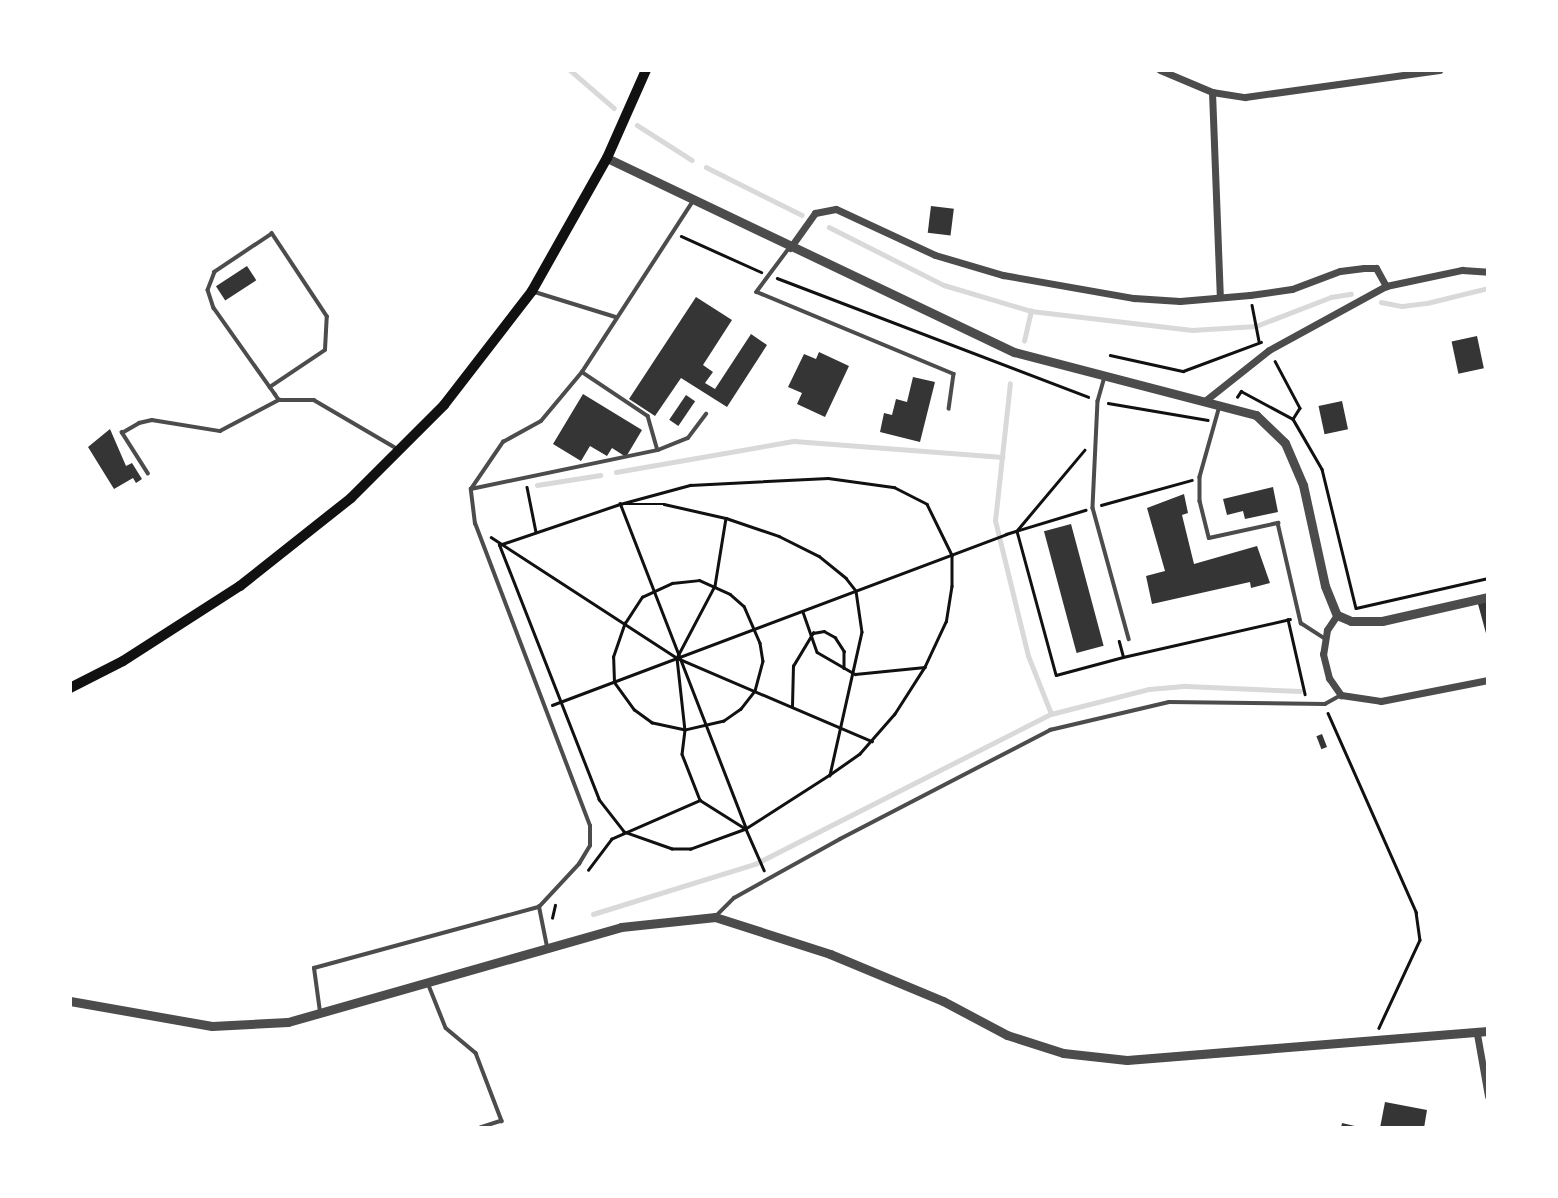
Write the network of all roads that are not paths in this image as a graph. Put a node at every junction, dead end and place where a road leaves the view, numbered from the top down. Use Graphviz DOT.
graph roads {
  1 [pos="646,70"];
  2 [pos="1160,70"];
  3 [pos="1439,70"];
  4 [pos="1212,92"];
  5 [pos="607,158"];
  6 [pos="694,200"];
  7 [pos="790,248"];
  8 [pos="1488,272"];
  9 [pos="1386,286"];
  10 [pos="532,291"];
  11 [pos="1220,296"];
  12 [pos="616,317"];
  13 [pos="582,372"];
  14 [pos="1105,375"];
  15 [pos="270,387"];
  16 [pos="279,400"];
  17 [pos="1206,400"];
  18 [pos="1220,405"];
  19 [pos="949,409"];
  20 [pos="706,414"];
  21 [pos="401,450"];
  22 [pos="658,450"];
  23 [pos="149,474"];
  24 [pos="471,489"];
  25 [pos="1488,597"];
  26 [pos="1337,615"];
  27 [pos="1129,639"];
  28 [pos="1324,639"];
  29 [pos="1488,680"];
  30 [pos="70,688"];
  31 [pos="1341,695"];
  32 [pos="539,907"];
  33 [pos="715,917"];
  34 [pos="547,948"];
  35 [pos="428,983"];
  36 [pos="70,1001"];
  37 [pos="321,1014"];
  38 [pos="1488,1031"];
  39 [pos="1476,1034"];
  40 [pos="1488,1096"];
  41 [pos="481,1128"];
  1 -- 5 [label="main road"];
  2 -- 4 [label="street"];
  3 -- 4 [label="street"];
  4 -- 11 [label="street"];
  5 -- 6 [label="street"];
  5 -- 10 [label="main road"];
  6 -- 7 [label="street"];
  6 -- 12 [label="lane"];
  7 -- 11 [label="street"];
  7 -- 14 [label="street"];
  7 -- 19 [label="lane"];
  8 -- 9 [label="street"];
  9 -- 11 [label="street"];
  9 -- 17 [label="street"];
  10 -- 12 [label="lane"];
  10 -- 21 [label="main road"];
  12 -- 13 [label="lane"];
  13 -- 22 [label="lane"];
  13 -- 24 [label="lane"];
  14 -- 17 [label="street"];
  14 -- 27 [label="lane"];
  15 -- 15 [label="lane"];
  15 -- 16 [label="lane"];
  16 -- 21 [label="lane"];
  16 -- 23 [label="lane"];
  17 -- 18 [label="street"];
  18 -- 26 [label="street"];
  18 -- 28 [label="lane"];
  20 -- 22 [label="lane"];
  21 -- 30 [label="main road"];
  22 -- 24 [label="lane"];
  24 -- 32 [label="lane"];
  25 -- 26 [label="street"];
  26 -- 28 [label="street"];
  28 -- 31 [label="street"];
  29 -- 31 [label="street"];
  31 -- 33 [label="lane"];
  32 -- 34 [label="lane"];
  32 -- 37 [label="lane"];
  33 -- 34 [label="street"];
  33 -- 39 [label="street"];
  34 -- 35 [label="street"];
  35 -- 37 [label="street"];
  35 -- 41 [label="lane"];
  36 -- 37 [label="street"];
  38 -- 39 [label="street"];
  39 -- 40 [label="street"];
}
